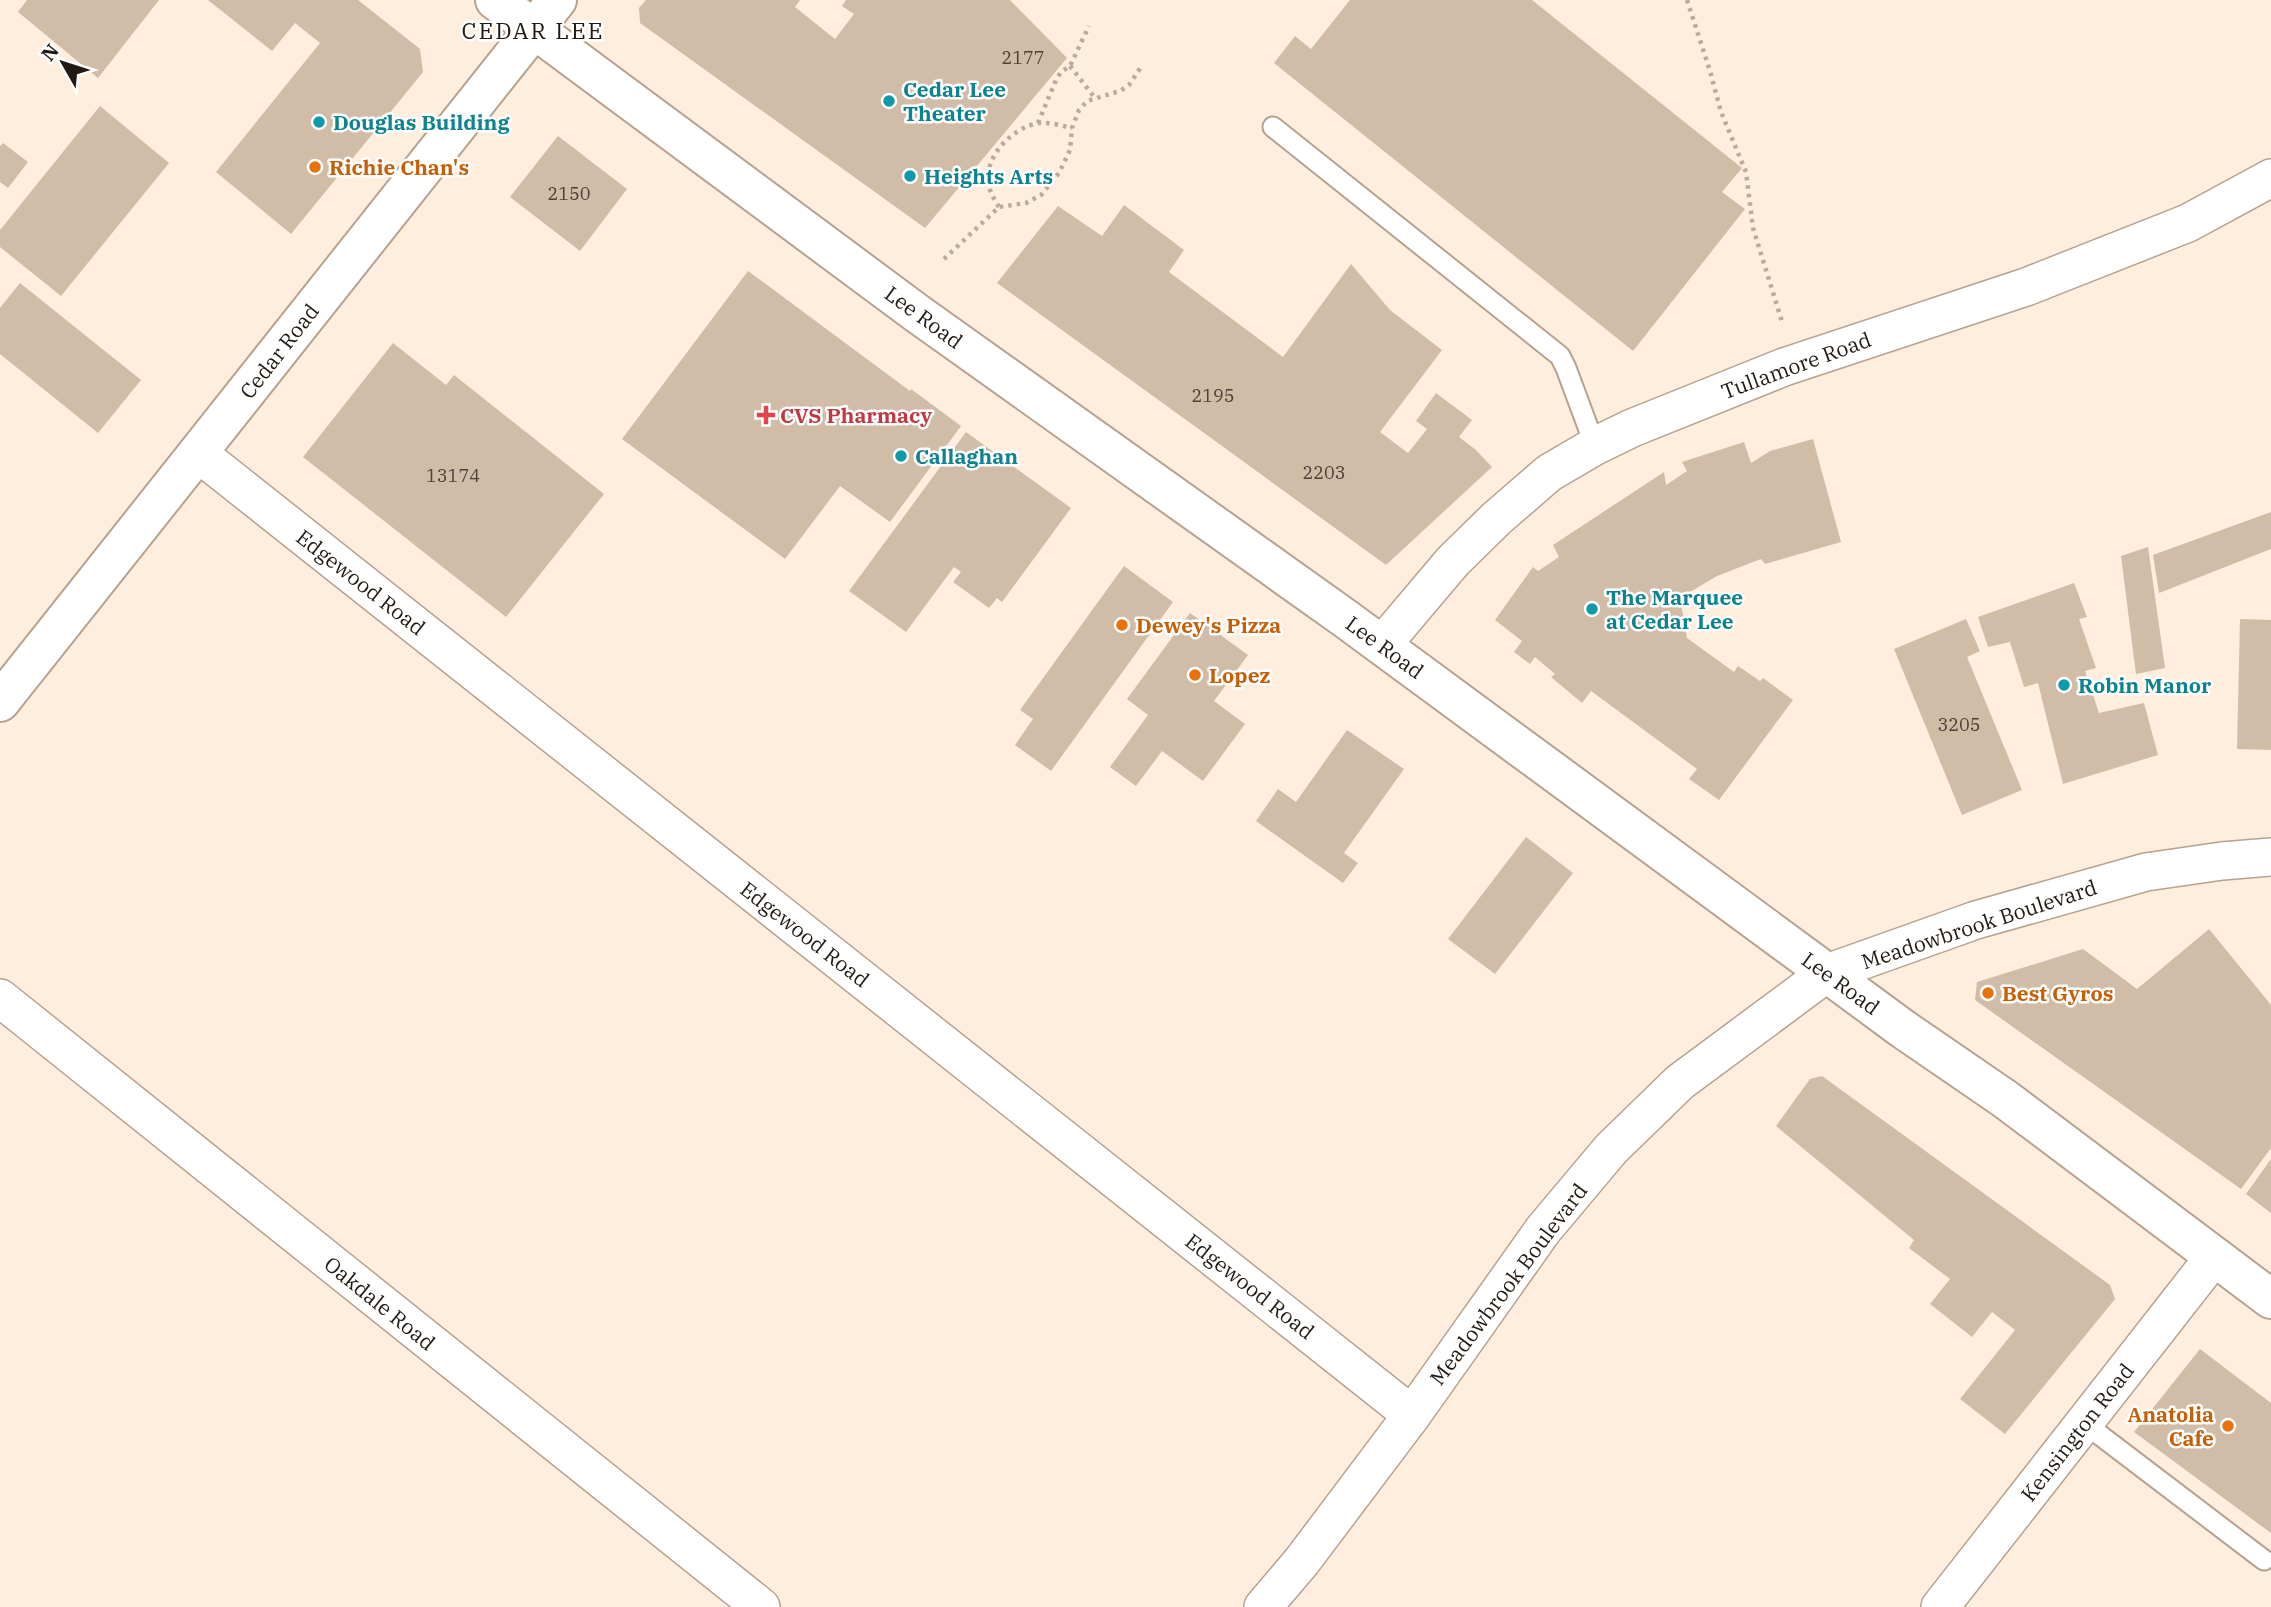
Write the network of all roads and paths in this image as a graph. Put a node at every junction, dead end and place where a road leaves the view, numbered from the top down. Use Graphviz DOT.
graph roads {
  1 [pos="495,0"];
  2 [pos="557,0"];
  3 [pos="1687,0"];
  4 [pos="1089,26"];
  5 [pos="533,30"];
  6 [pos="1070,66"];
  7 [pos="1142,67"];
  8 [pos="1095,98"];
  9 [pos="1038,123"];
  10 [pos="1273,127"];
  11 [pos="1072,128"];
  12 [pos="2271,178"];
  13 [pos="999,207"];
  14 [pos="944,259"];
  15 [pos="1783,325"];
  16 [pos="1595,446"];
  17 [pos="198,453"];
  18 [pos="1382,645"];
  19 [pos="0,702"];
  20 [pos="2271,857"];
  21 [pos="1827,973"];
  22 [pos="0,998"];
  23 [pos="2214,1257"];
  24 [pos="2271,1299"];
  25 [pos="1412,1415"];
  26 [pos="2084,1423"];
  27 [pos="2264,1560"];
  28 [pos="761,1607"];
  29 [pos="1263,1607"];
  30 [pos="1940,1607"];
  1 -- 5 [label="main road, Lee Road"];
  2 -- 5 [label="main road, Cedar Road"];
  3 -- 15 [label="path"];
  4 -- 6 [label="path"];
  5 -- 17 [label="main road, Cedar Road"];
  5 -- 18 [label="main road, Lee Road"];
  6 -- 8 [label="path"];
  6 -- 9 [label="path"];
  7 -- 11 [label="path"];
  9 -- 11 [label="path"];
  9 -- 13 [label="path"];
  10 -- 16 [label="lane"];
  11 -- 13 [label="path"];
  12 -- 16 [label="street, Tullamore Road"];
  13 -- 14 [label="path"];
  16 -- 18 [label="street, Tullamore Road"];
  17 -- 19 [label="main road, Cedar Road"];
  17 -- 25 [label="street, Edgewood Road"];
  18 -- 21 [label="main road, Lee Road"];
  20 -- 21 [label="street, Meadowbrook Boulevard"];
  21 -- 23 [label="main road, Lee Road"];
  21 -- 25 [label="street, Meadowbrook Boulevard"];
  22 -- 28 [label="street, Oakdale Road"];
  23 -- 24 [label="main road, Lee Road"];
  23 -- 26 [label="street, Kensington Road"];
  25 -- 29 [label="street, Meadowbrook Boulevard"];
  26 -- 27 [label="lane"];
  26 -- 30 [label="street, Kensington Road"];
}
